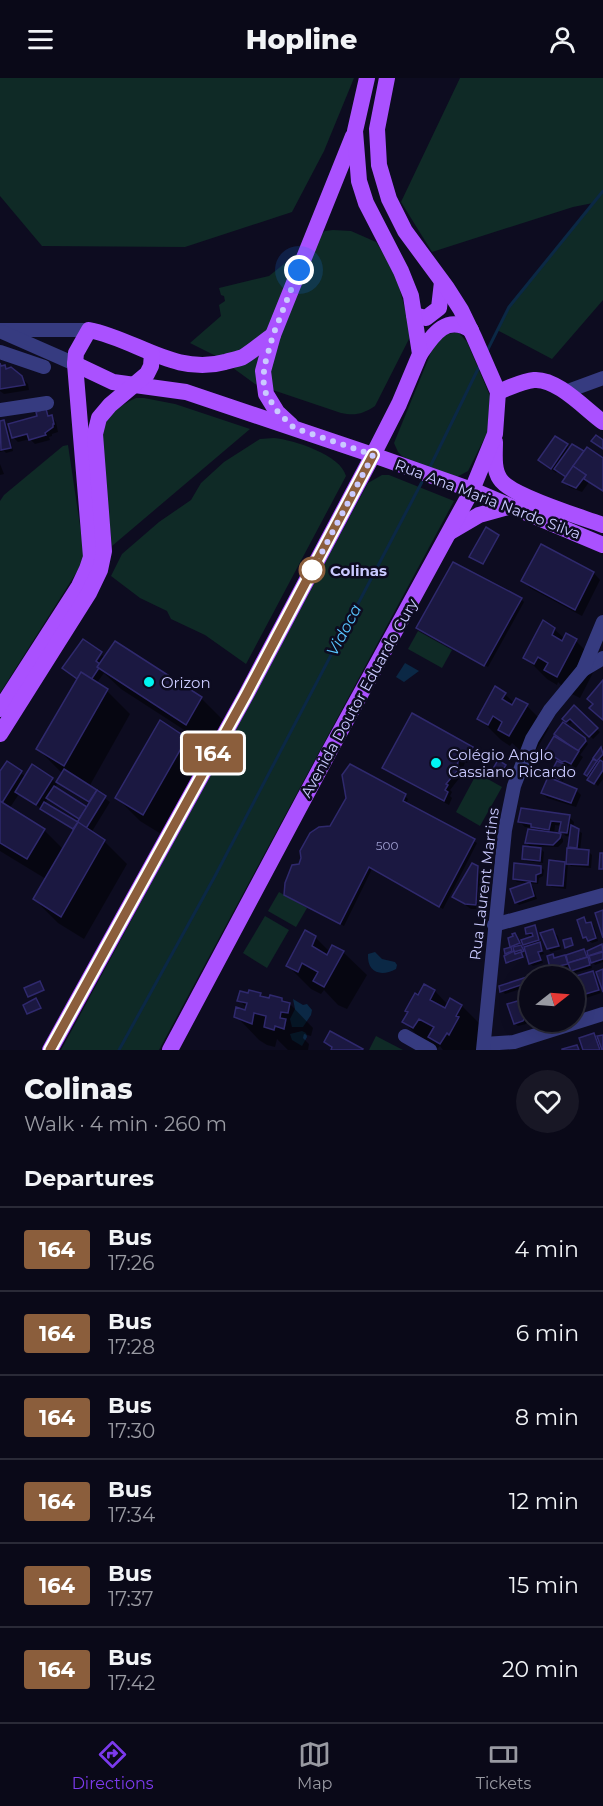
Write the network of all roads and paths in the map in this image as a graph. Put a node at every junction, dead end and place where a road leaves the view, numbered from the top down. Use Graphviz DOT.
graph roads {
  1 [pos="367,78"];
  2 [pos="387,78"];
  3 [pos="355,132"];
  4 [pos="442,282"];
  5 [pos="414,315"];
  6 [pos="89,330"];
  7 [pos="0,331"];
  8 [pos="473,333"];
  9 [pos="273,335"];
  10 [pos="0,352"];
  11 [pos="152,354"];
  12 [pos="420,354"];
  13 [pos="75,364"];
  14 [pos="44,367"];
  15 [pos="603,378"];
  16 [pos="133,386"];
  17 [pos="496,389"];
  18 [pos="565,392"];
  19 [pos="47,403"];
  20 [pos="0,410"];
  21 [pos="603,422"];
  22 [pos="294,428"];
  23 [pos="495,434"];
  24 [pos="373,455"];
  25 [pos="472,490"];
  26 [pos="508,507"];
  27 [pos="603,525"];
  28 [pos="449,533"];
  29 [pos="603,545"];
  30 [pos="603,622"];
  31 [pos="603,658"];
  32 [pos="583,670"];
  33 [pos="0,709"];
  34 [pos="0,734"];
  35 [pos="603,895"];
  36 [pos="494,925"];
  37 [pos="603,1014"];
  38 [pos="405,1036"];
  39 [pos="484,1047"];
  40 [pos="50,1050"];
  41 [pos="170,1050"];
  42 [pos="430,1050"];
  1 -- 3 [label="main road"];
  2 -- 4 [label="main road, Avenida Doutor Eduardo Cury"];
  3 -- 5 [label="main road"];
  3 -- 9 [label="main road"];
  4 -- 5 [label="main road"];
  4 -- 8 [label="main road, Avenida Doutor Eduardo Cury"];
  5 -- 12 [label="main road"];
  6 -- 7 [label="street"];
  6 -- 11 [label="main road"];
  6 -- 13 [label="main road"];
  7 -- 13 [label="street"];
  8 -- 12 [label="main road"];
  8 -- 17 [label="main road, Avenida Doutor Eduardo Cury"];
  9 -- 11 [label="main road"];
  9 -- 22 [label="main road"];
  10 -- 14 [label="street"];
  11 -- 16 [label="main road"];
  12 -- 24 [label="main road"];
  13 -- 16 [label="main road, Rua Ana Maria Nardo Silva"];
  13 -- 33 [label="main road"];
  15 -- 18 [label="street"];
  16 -- 22 [label="main road, Rua Ana Maria Nardo Silva"];
  16 -- 34 [label="main road"];
  17 -- 18 [label="main road"];
  17 -- 23 [label="main road, Avenida Doutor Eduardo Cury"];
  18 -- 21 [label="main road"];
  19 -- 20 [label="street"];
  22 -- 24 [label="main road, Rua Ana Maria Nardo Silva"];
  23 -- 25 [label="main road, Avenida Doutor Eduardo Cury"];
  23 -- 27 [label="main road"];
  24 -- 25 [label="main road, Rua Ana Maria Nardo Silva"];
  24 -- 40 [label="main road"];
  25 -- 26 [label="main road, Rua Ana Maria Nardo Silva"];
  25 -- 28 [label="main road, Avenida Doutor Eduardo Cury"];
  26 -- 28 [label="main road"];
  26 -- 29 [label="main road, Rua Ana Maria Nardo Silva"];
  28 -- 41 [label="main road, Avenida Doutor Eduardo Cury"];
  30 -- 32 [label="street, Rua Laurent Martins"];
  31 -- 32 [label="street, Rua Laurent Martins"];
  32 -- 36 [label="street, Rua Laurent Martins"];
  35 -- 36 [label="street"];
  36 -- 39 [label="street, Rua Laurent Martins"];
  37 -- 39 [label="street"];
  38 -- 42 [label="street"];
}
